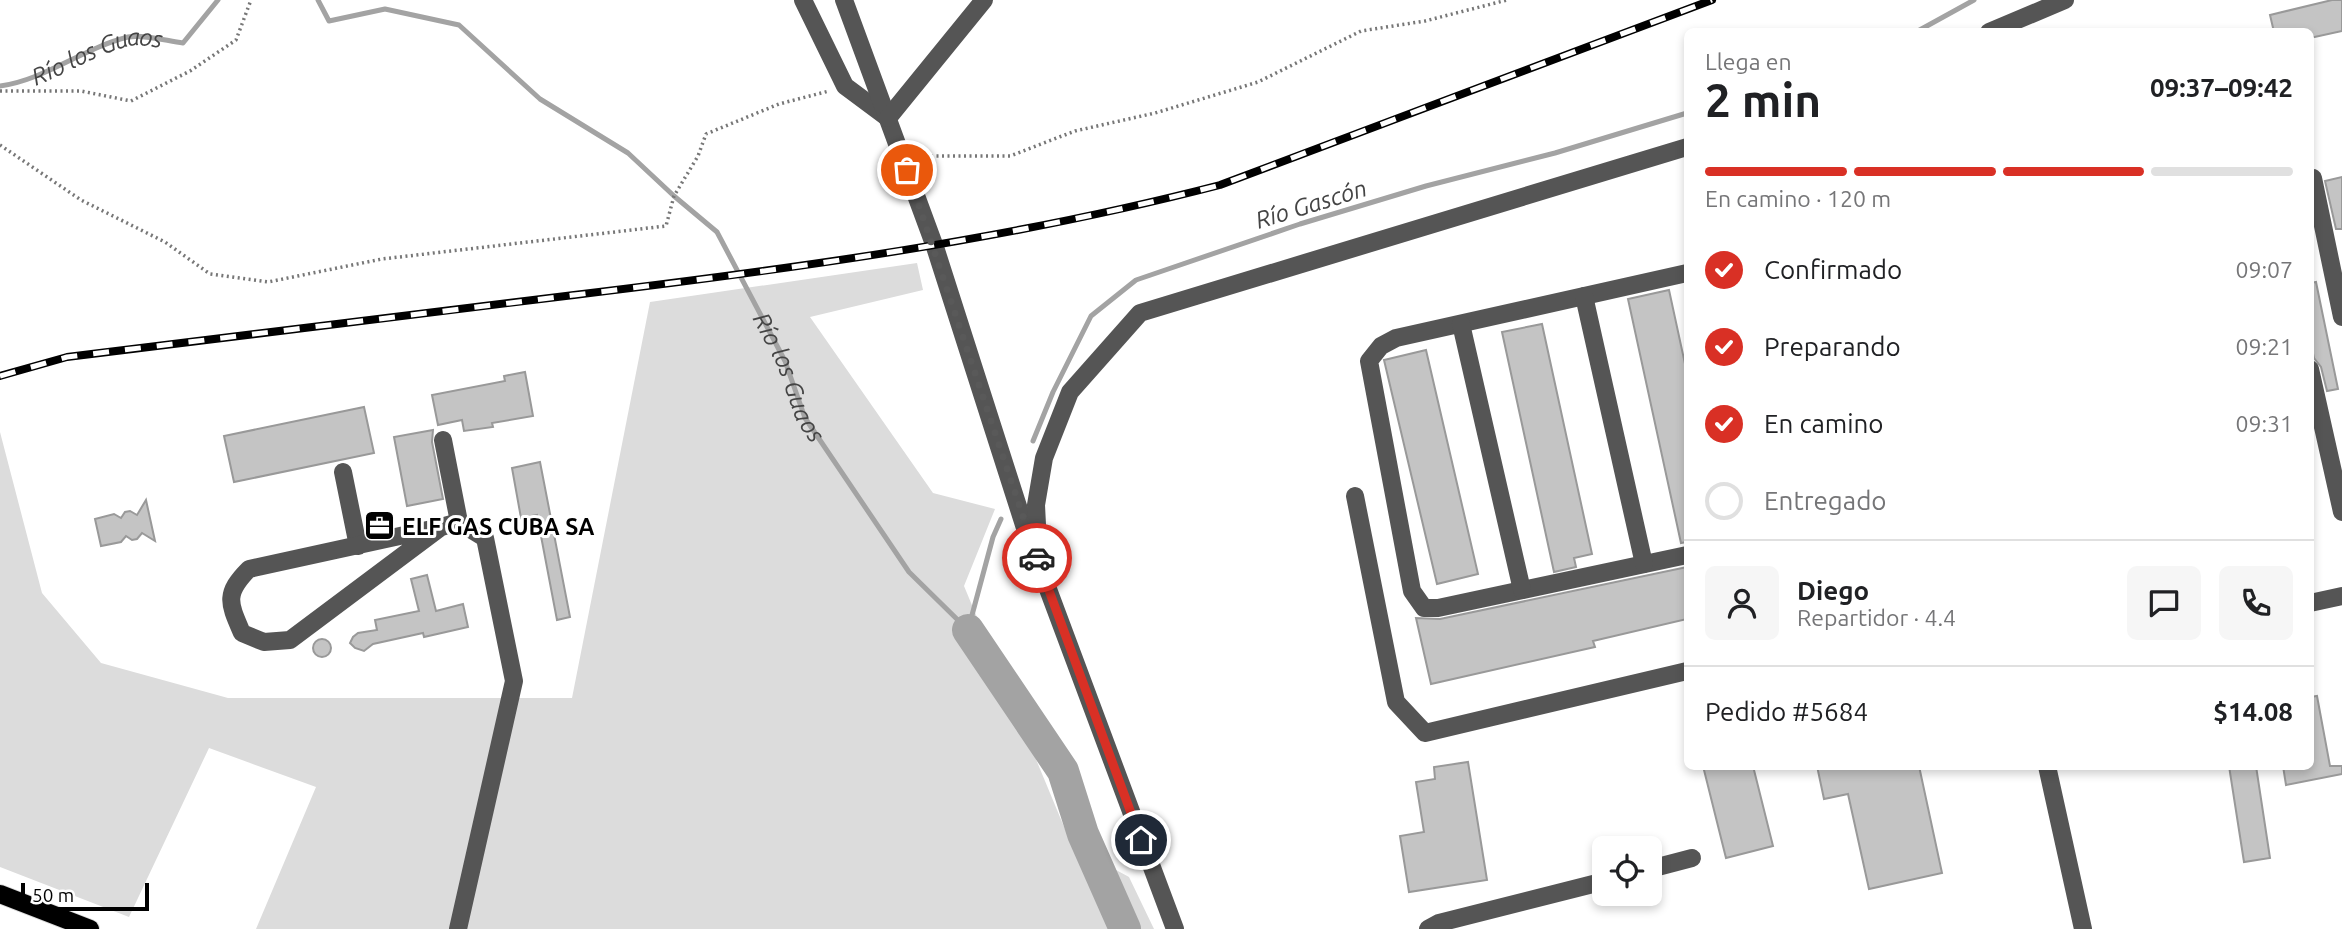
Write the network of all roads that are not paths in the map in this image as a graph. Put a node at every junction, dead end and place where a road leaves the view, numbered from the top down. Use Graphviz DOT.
graph roads {
  1 [pos="803,0"];
  2 [pos="844,0"];
  3 [pos="984,0"];
  4 [pos="2065,0"];
  5 [pos="1998,28"];
  6 [pos="888,118"];
  7 [pos="1684,148"];
  8 [pos="2314,182"];
  9 [pos="1684,274"];
  10 [pos="1584,296"];
  11 [pos="2342,317"];
  12 [pos="1461,324"];
  13 [pos="2314,387"];
  14 [pos="443,440"];
  15 [pos="343,472"];
  16 [pos="1355,496"];
  17 [pos="2342,512"];
  18 [pos="459,522"];
  19 [pos="441,527"];
  20 [pos="358,546"];
  21 [pos="1684,556"];
  22 [pos="1039,563"];
  23 [pos="1644,564"];
  24 [pos="1522,590"];
  25 [pos="2342,596"];
  26 [pos="2314,602"];
  27 [pos="1684,672"];
  28 [pos="2048,770"];
  29 [pos="1692,859"];
  30 [pos="1662,866"];
  31 [pos="1592,884"];
  32 [pos="0,894"];
  33 [pos="90,929"];
  34 [pos="458,929"];
  35 [pos="1175,929"];
  36 [pos="1429,929"];
  37 [pos="2083,929"];
  1 -- 6 [label="street"];
  2 -- 6 [label="street"];
  3 -- 6 [label="street"];
  4 -- 5 [label="street"];
  6 -- 22 [label="street"];
  7 -- 22 [label="street"];
  8 -- 11 [label="street"];
  9 -- 10 [label="street"];
  10 -- 12 [label="street"];
  10 -- 23 [label="street"];
  12 -- 24 [label="street"];
  12 -- 24 [label="street"];
  13 -- 17 [label="street"];
  14 -- 18 [label="street"];
  15 -- 20 [label="street"];
  16 -- 27 [label="street"];
  18 -- 19 [label="street"];
  18 -- 34 [label="street"];
  19 -- 20 [label="street"];
  19 -- 20 [label="street"];
  21 -- 23 [label="street"];
  22 -- 35 [label="street"];
  23 -- 24 [label="street"];
  25 -- 26 [label="street"];
  28 -- 37 [label="street"];
  29 -- 30 [label="street"];
  31 -- 36 [label="street"];
  32 -- 33 [label="main road"];
}
